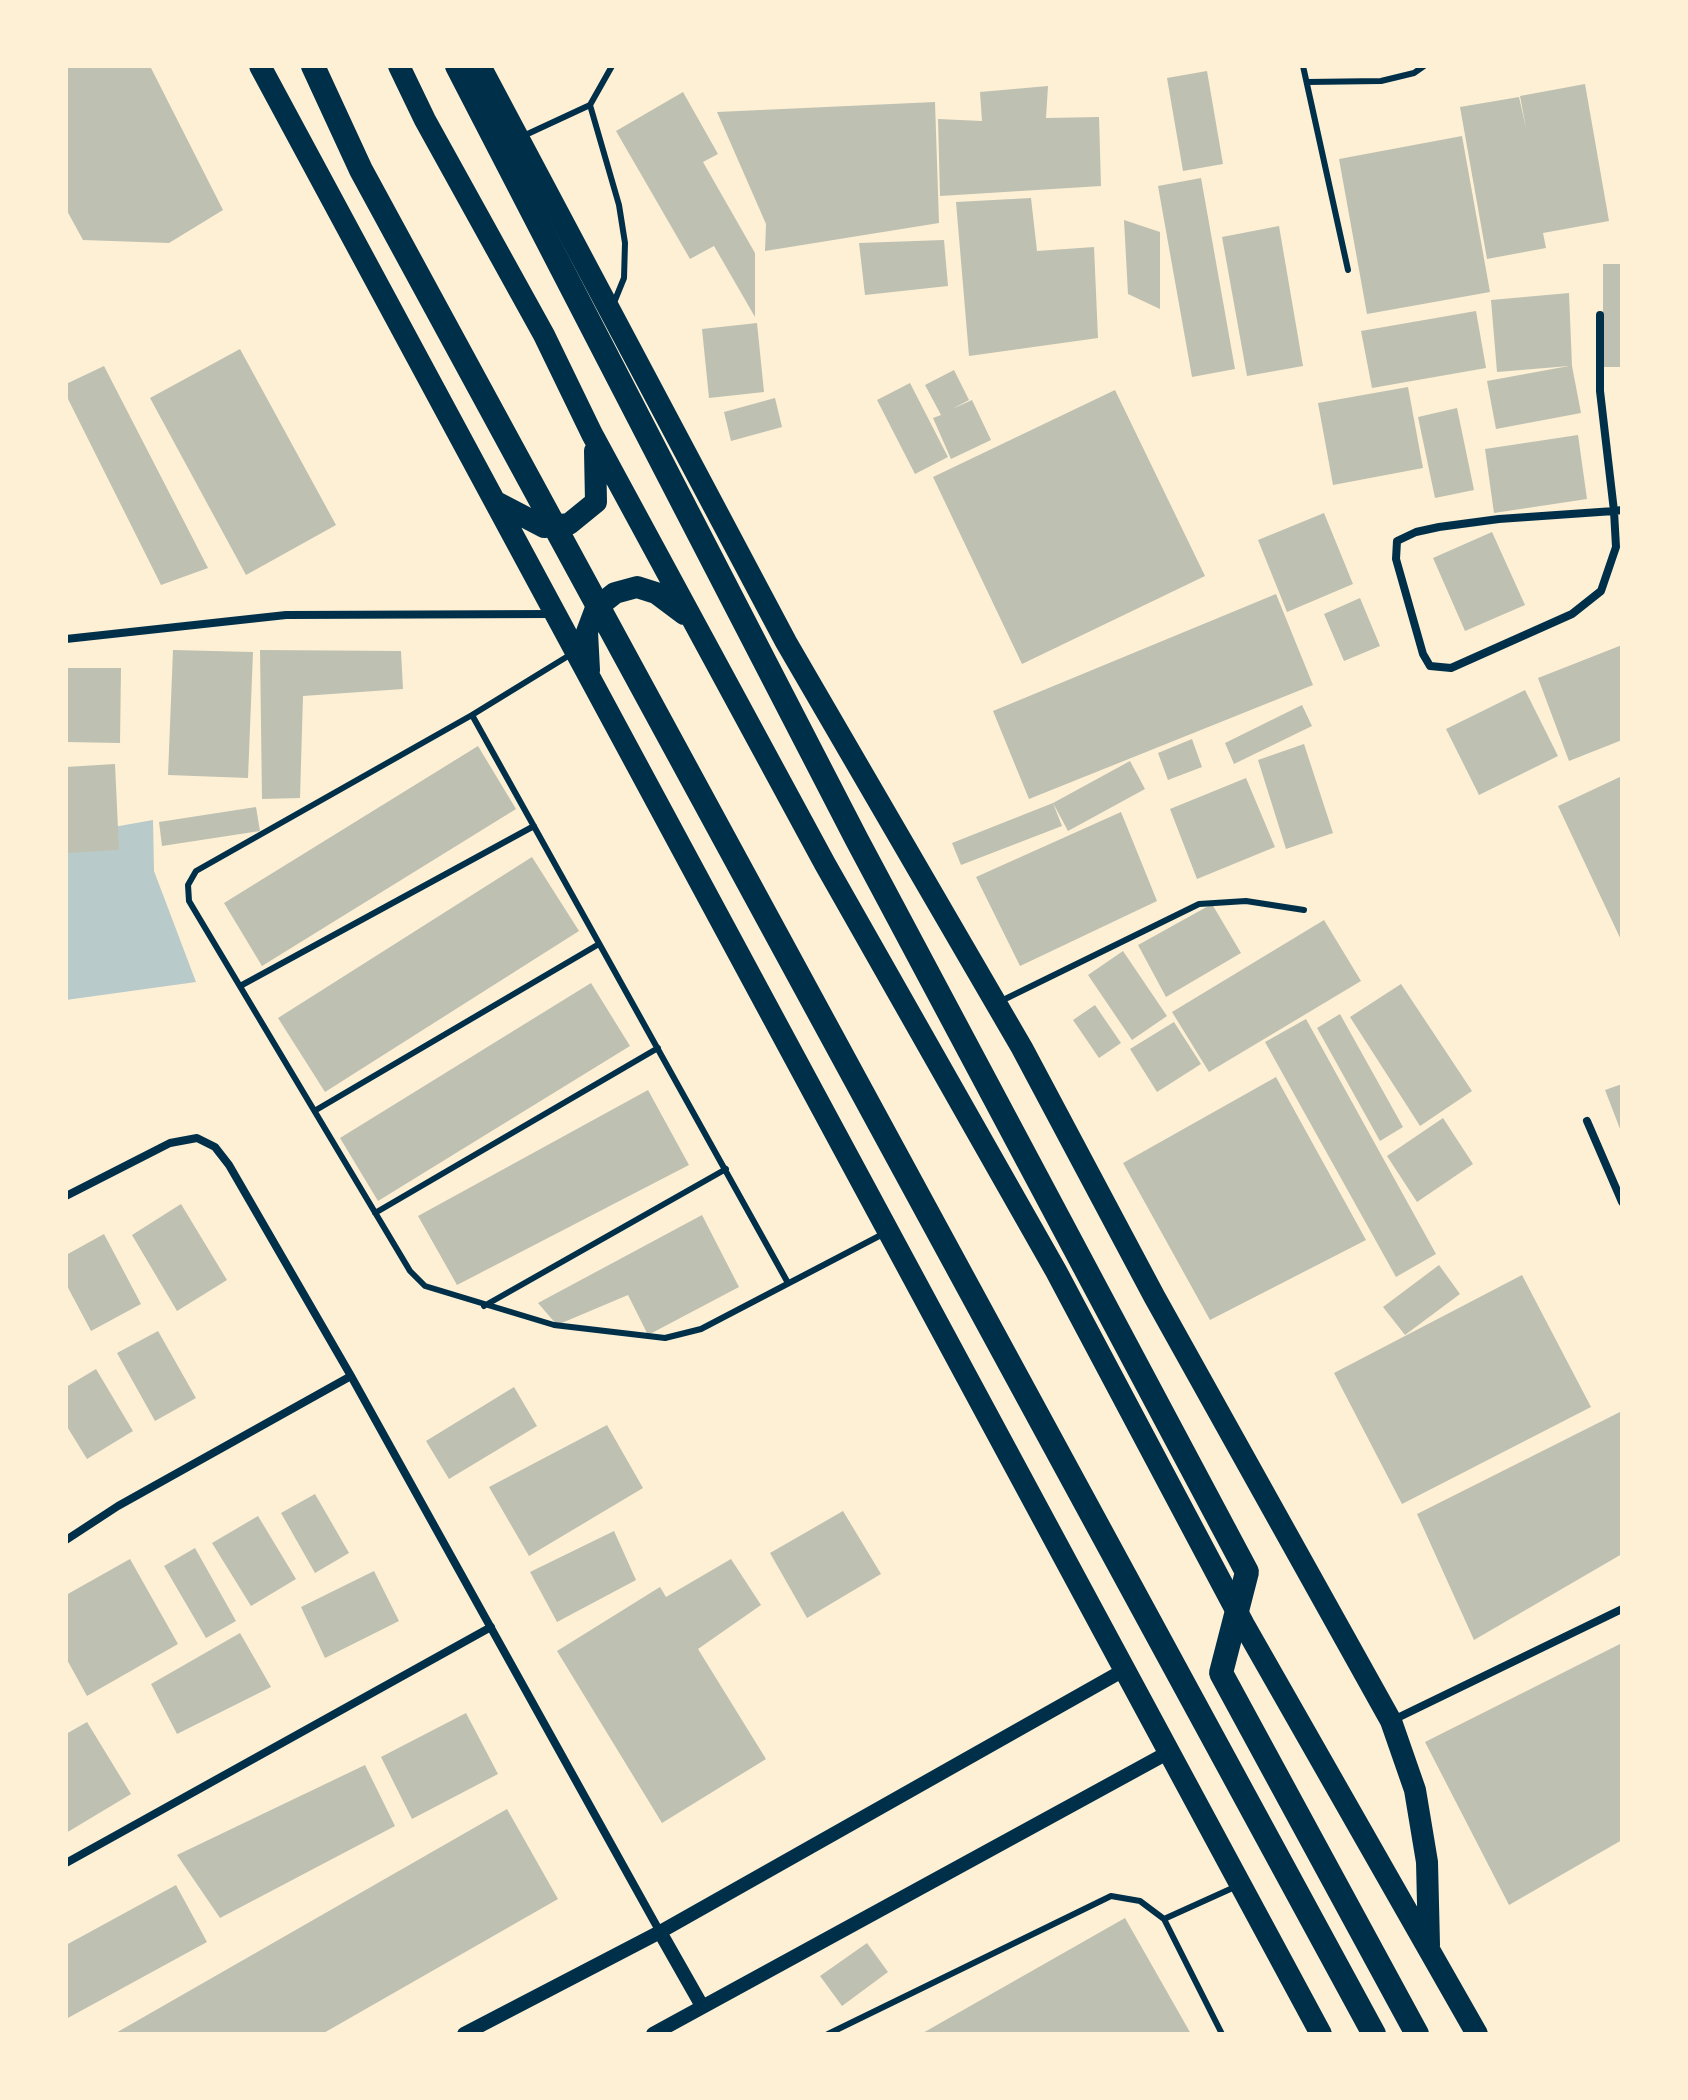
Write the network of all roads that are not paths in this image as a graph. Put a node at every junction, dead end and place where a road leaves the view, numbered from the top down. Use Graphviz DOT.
graph roads {
  1 [pos="260,66"];
  2 [pos="313,66"];
  3 [pos="399,66"];
  4 [pos="457,66"];
  5 [pos="480,66"];
  6 [pos="612,66"];
  7 [pos="1303,66"];
  8 [pos="1424,66"];
  9 [pos="1307,82"];
  10 [pos="590,105"];
  11 [pos="518,139"];
  12 [pos="1348,270"];
  13 [pos="609,312"];
  14 [pos="1600,315"];
  15 [pos="592,434"];
  16 [pos="496,502"];
  17 [pos="1618,510"];
  18 [pos="556,614"];
  19 [pos="693,623"];
  20 [pos="66,639"];
  21 [pos="576,651"];
  22 [pos="589,675"];
  23 [pos="472,715"];
  24 [pos="534,826"];
  25 [pos="1304,910"];
  26 [pos="599,944"];
  27 [pos="242,985"];
  28 [pos="995,1003"];
  29 [pos="658,1048"];
  30 [pos="316,1110"];
  31 [pos="1587,1121"];
  32 [pos="726,1169"];
  33 [pos="66,1196"];
  34 [pos="1622,1202"];
  35 [pos="375,1213"];
  36 [pos="888,1232"];
  37 [pos="788,1283"];
  38 [pos="484,1306"];
  39 [pos="351,1376"];
  40 [pos="66,1540"];
  41 [pos="1622,1609"];
  42 [pos="491,1627"];
  43 [pos="1124,1670"];
  44 [pos="1391,1721"];
  45 [pos="1169,1752"];
  46 [pos="66,1863"];
  47 [pos="1240,1884"];
  48 [pos="1164,1919"];
  49 [pos="660,1932"];
  50 [pos="1430,1952"];
  51 [pos="702,2006"];
  52 [pos="464,2034"];
  53 [pos="653,2034"];
  54 [pos="828,2034"];
  55 [pos="1222,2034"];
  56 [pos="1321,2034"];
  57 [pos="1374,2034"];
  58 [pos="1417,2034"];
  59 [pos="1477,2034"];
  1 -- 16 [label="highway"];
  2 -- 57 [label="highway"];
  3 -- 15 [label="highway"];
  4 -- 58 [label="highway"];
  5 -- 11 [label="highway"];
  6 -- 10 [label="lane"];
  7 -- 9 [label="lane"];
  8 -- 9 [label="lane"];
  9 -- 12 [label="lane"];
  10 -- 11 [label="lane"];
  10 -- 13 [label="lane"];
  11 -- 13 [label="highway"];
  13 -- 28 [label="highway"];
  14 -- 17 [label="street"];
  15 -- 16 [label="highway"];
  15 -- 19 [label="highway"];
  16 -- 18 [label="highway"];
  17 -- 17 [label="street"];
  18 -- 20 [label="street"];
  18 -- 21 [label="highway"];
  19 -- 22 [label="highway"];
  19 -- 50 [label="highway"];
  21 -- 22 [label="highway"];
  21 -- 23 [label="lane"];
  22 -- 36 [label="highway"];
  23 -- 24 [label="lane"];
  23 -- 27 [label="lane"];
  24 -- 26 [label="lane"];
  24 -- 27 [label="lane"];
  25 -- 28 [label="lane"];
  26 -- 29 [label="lane"];
  26 -- 30 [label="lane"];
  27 -- 30 [label="lane"];
  28 -- 44 [label="highway"];
  29 -- 32 [label="lane"];
  29 -- 35 [label="lane"];
  30 -- 35 [label="lane"];
  31 -- 34 [label="street"];
  32 -- 37 [label="lane"];
  32 -- 38 [label="lane"];
  33 -- 39 [label="street"];
  35 -- 38 [label="lane"];
  36 -- 37 [label="lane"];
  36 -- 43 [label="highway"];
  37 -- 38 [label="lane"];
  39 -- 40 [label="street"];
  39 -- 42 [label="street"];
  41 -- 44 [label="street"];
  42 -- 46 [label="street"];
  42 -- 49 [label="street"];
  43 -- 45 [label="highway"];
  43 -- 49 [label="street"];
  44 -- 50 [label="highway"];
  45 -- 47 [label="highway"];
  45 -- 51 [label="street"];
  47 -- 48 [label="lane"];
  47 -- 56 [label="highway"];
  48 -- 54 [label="lane"];
  48 -- 55 [label="lane"];
  49 -- 51 [label="street"];
  49 -- 52 [label="street"];
  50 -- 59 [label="highway"];
  51 -- 53 [label="street"];
}
